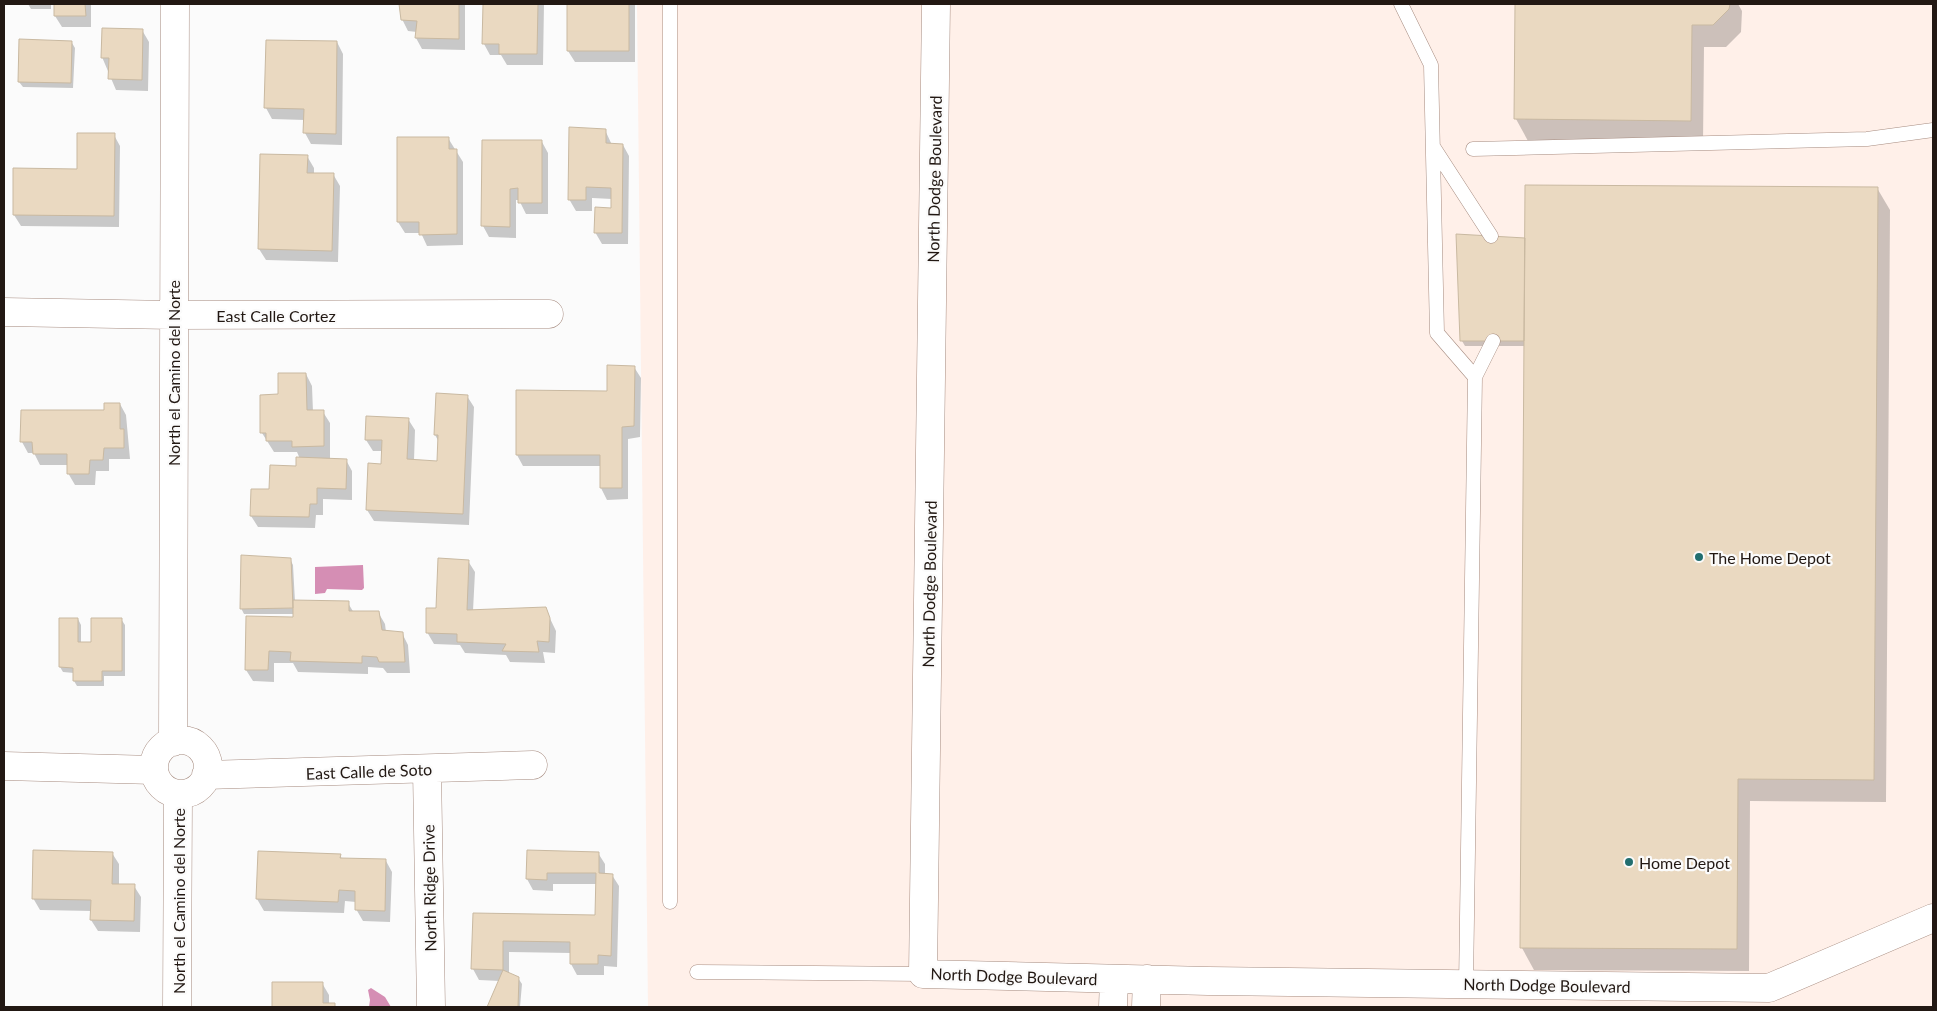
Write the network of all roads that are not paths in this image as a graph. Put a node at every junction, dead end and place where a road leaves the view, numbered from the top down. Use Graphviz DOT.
graph roads {
  1 [pos="175,4"];
  2 [pos="670,4"];
  3 [pos="936,4"];
  4 [pos="1401,4"];
  5 [pos="1933,130"];
  6 [pos="1434,148"];
  7 [pos="1473,149"];
  8 [pos="1491,236"];
  9 [pos="4,312"];
  10 [pos="549,314"];
  11 [pos="173,315"];
  12 [pos="1493,341"];
  13 [pos="1475,377"];
  14 [pos="173,742"];
  15 [pos="4,766"];
  16 [pos="533,766"];
  17 [pos="154,770"];
  18 [pos="427,770"];
  19 [pos="206,775"];
  20 [pos="178,794"];
  21 [pos="670,902"];
  22 [pos="1933,918"];
  23 [pos="697,972"];
  24 [pos="923,974"];
  25 [pos="1114,979"];
  26 [pos="1147,980"];
  27 [pos="1466,984"];
  28 [pos="177,1007"];
  29 [pos="431,1007"];
  30 [pos="1114,1007"];
  31 [pos="1146,1007"];
  1 -- 11 [label="street, North el Camino del Norte"];
  2 -- 21 [label="lane"];
  3 -- 24 [label="street, North Dodge Boulevard"];
  4 -- 6 [label="lane"];
  5 -- 7 [label="lane"];
  6 -- 8 [label="lane"];
  6 -- 13 [label="lane"];
  9 -- 11 [label="street, East Calle Cortez"];
  10 -- 11 [label="street, East Calle Cortez"];
  11 -- 14 [label="street, North el Camino del Norte"];
  12 -- 13 [label="lane"];
  13 -- 27 [label="lane"];
  14 -- 17 [label="street"];
  14 -- 19 [label="street"];
  15 -- 17 [label="street"];
  16 -- 18 [label="street, East Calle de Soto"];
  17 -- 20 [label="street"];
  18 -- 19 [label="street, East Calle de Soto"];
  18 -- 29 [label="street, North Ridge Drive"];
  19 -- 20 [label="street"];
  20 -- 28 [label="street, North el Camino del Norte"];
  22 -- 27 [label="street, North Dodge Boulevard"];
  23 -- 24 [label="lane"];
  24 -- 25 [label="street, North Dodge Boulevard"];
  25 -- 26 [label="street, North Dodge Boulevard"];
  25 -- 30 [label="street, North Dodge Boulevard"];
  26 -- 27 [label="street, North Dodge Boulevard"];
  26 -- 31 [label="street"];
}
